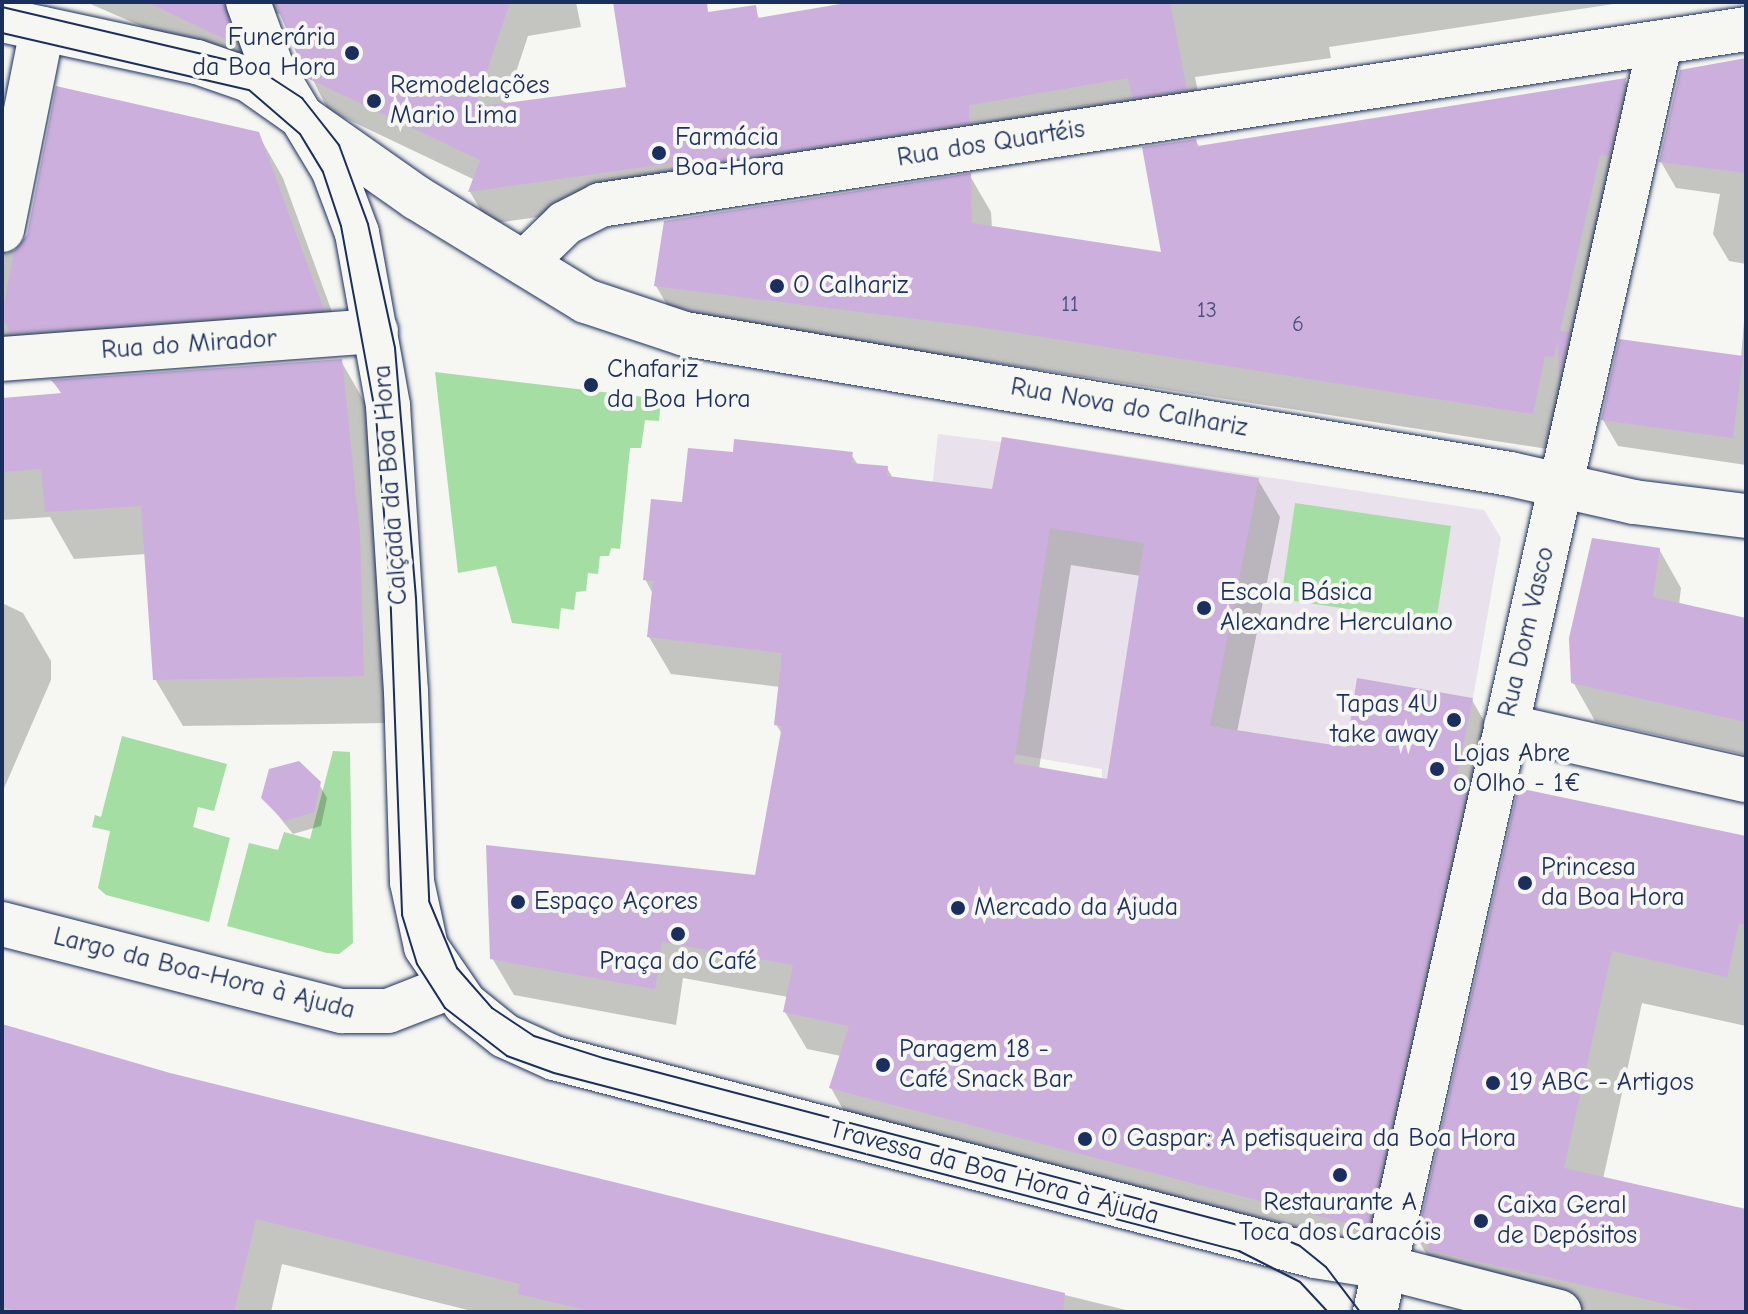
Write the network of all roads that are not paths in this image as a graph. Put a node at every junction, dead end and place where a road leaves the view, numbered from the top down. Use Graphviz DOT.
graph roads {
  1 [pos="248,2"];
  2 [pos="22,24"];
  3 [pos="1746,29"];
  4 [pos="1660,43"];
  5 [pos="297,115"];
  6 [pos="2,230"];
  7 [pos="524,263"];
  8 [pos="376,331"];
  9 [pos="2,359"];
  10 [pos="1560,485"];
  11 [pos="1746,516"];
  12 [pos="1506,726"];
  13 [pos="1746,780"];
  14 [pos="2,924"];
  15 [pos="450,987"];
  16 [pos="1384,1267"];
  17 [pos="1375,1312"];
  18 [pos="1559,1312"];
  1 -- 5 [label="street, Calçada da Boa Hora"];
  2 -- 5 [label="street"];
  2 -- 6 [label="street"];
  3 -- 4 [label="street, Rua dos Quartéis"];
  4 -- 7 [label="street, Rua dos Quartéis"];
  4 -- 10 [label="street, Rua Dom Vasco"];
  5 -- 7 [label="street"];
  5 -- 8 [label="street, Calçada da Boa Hora"];
  7 -- 10 [label="street, Rua Nova do Calhariz"];
  8 -- 9 [label="street, Rua do Mirador"];
  8 -- 15 [label="street, Calçada da Boa Hora"];
  10 -- 11 [label="street, Rua Nova do Calhariz"];
  10 -- 12 [label="street, Rua Dom Vasco"];
  12 -- 13 [label="street"];
  12 -- 16 [label="street, Rua Dom Vasco"];
  14 -- 15 [label="street, Largo da Boa-Hora à Ajuda"];
  15 -- 16 [label="street, Travessa da Boa Hora à Ajuda"];
  16 -- 17 [label="street, Rua Dom Vasco"];
  16 -- 18 [label="street, Travessa da Boa Hora à Ajuda"];
}
